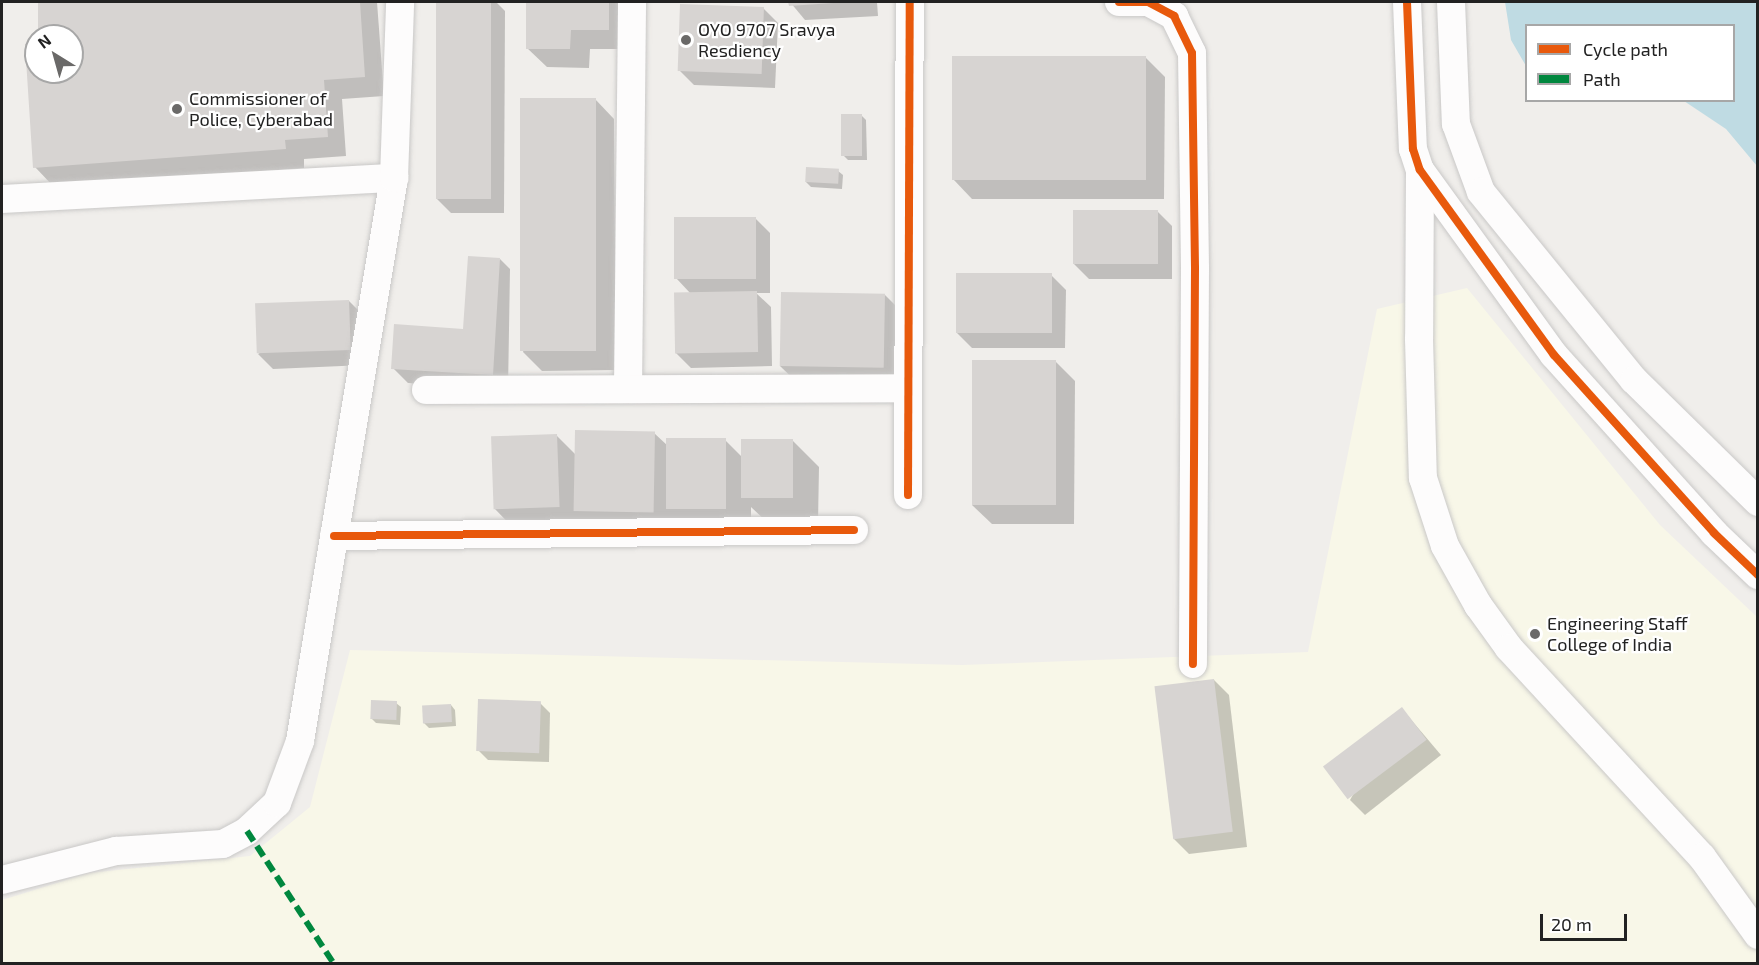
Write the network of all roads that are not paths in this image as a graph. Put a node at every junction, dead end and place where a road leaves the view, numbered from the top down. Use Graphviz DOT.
graph roads {
  1 [pos="400,2"];
  2 [pos="632,2"];
  3 [pos="910,2"];
  4 [pos="1119,2"];
  5 [pos="1407,2"];
  6 [pos="1451,2"];
  7 [pos="1420,170"];
  8 [pos="394,178"];
  9 [pos="2,199"];
  10 [pos="907,388"];
  11 [pos="628,389"];
  12 [pos="426,390"];
  13 [pos="908,495"];
  14 [pos="1758,502"];
  15 [pos="854,530"];
  16 [pos="334,536"];
  17 [pos="1758,575"];
  18 [pos="1193,664"];
  19 [pos="2,880"];
  20 [pos="1758,935"];
  1 -- 8 [label="street"];
  2 -- 11 [label="street"];
  3 -- 10 [label="street"];
  4 -- 18 [label="street"];
  5 -- 7 [label="street"];
  6 -- 14 [label="street"];
  7 -- 17 [label="street"];
  7 -- 20 [label="street"];
  8 -- 9 [label="street"];
  8 -- 16 [label="street"];
  10 -- 11 [label="street"];
  10 -- 13 [label="street"];
  11 -- 12 [label="street"];
  15 -- 16 [label="street"];
  16 -- 19 [label="street"];
}
